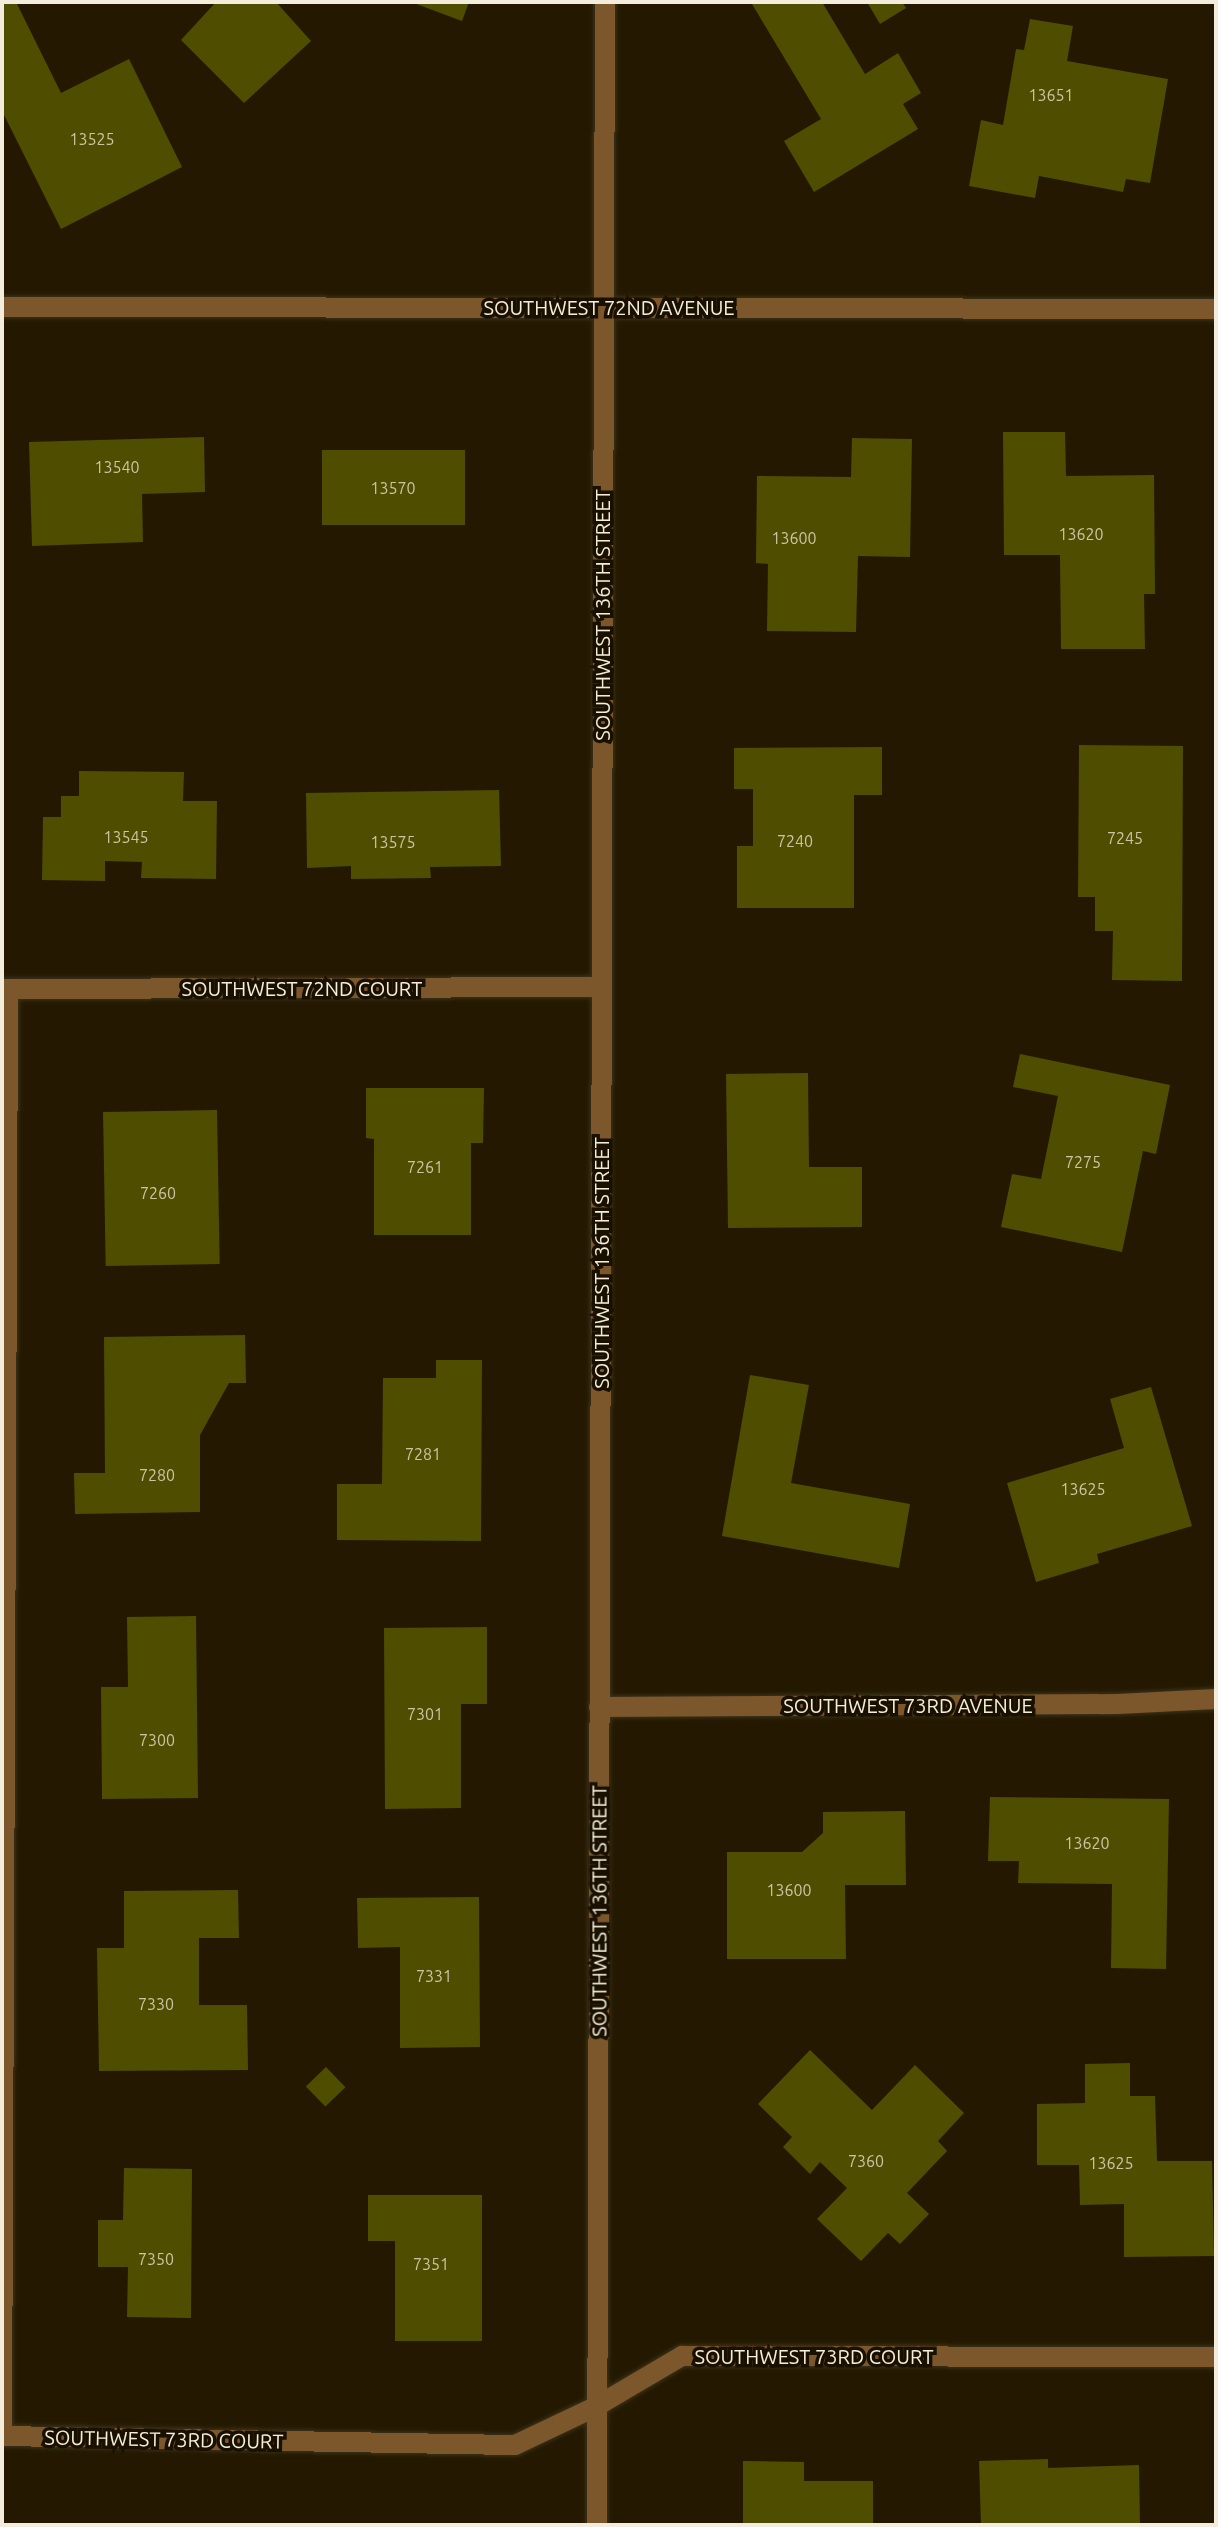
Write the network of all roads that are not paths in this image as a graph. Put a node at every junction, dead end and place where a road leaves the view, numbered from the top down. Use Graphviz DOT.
graph roads {
  1 [pos="605,2"];
  2 [pos="602,306"];
  3 [pos="2,307"];
  4 [pos="1216,309"];
  5 [pos="602,987"];
  6 [pos="5,989"];
  7 [pos="1216,1699"];
  8 [pos="599,1707"];
  9 [pos="1216,2357"];
  10 [pos="597,2406"];
  11 [pos="2,2429"];
  12 [pos="2,2436"];
  13 [pos="597,2525"];
  1 -- 2 [label="street, SOUTHWEST 136TH STREET"];
  2 -- 3 [label="street, SOUTHWEST 72ND AVENUE"];
  2 -- 4 [label="street, SOUTHWEST 72ND AVENUE"];
  2 -- 5 [label="street, SOUTHWEST 136TH STREET"];
  5 -- 6 [label="street, SOUTHWEST 72ND COURT"];
  5 -- 8 [label="street, SOUTHWEST 136TH STREET"];
  6 -- 11 [label="street"];
  7 -- 8 [label="street, SOUTHWEST 73RD AVENUE"];
  8 -- 10 [label="street, SOUTHWEST 136TH STREET"];
  9 -- 10 [label="street, SOUTHWEST 73RD COURT"];
  10 -- 12 [label="street, SOUTHWEST 73RD COURT"];
  10 -- 13 [label="street, SOUTHWEST 136TH STREET"];
}
